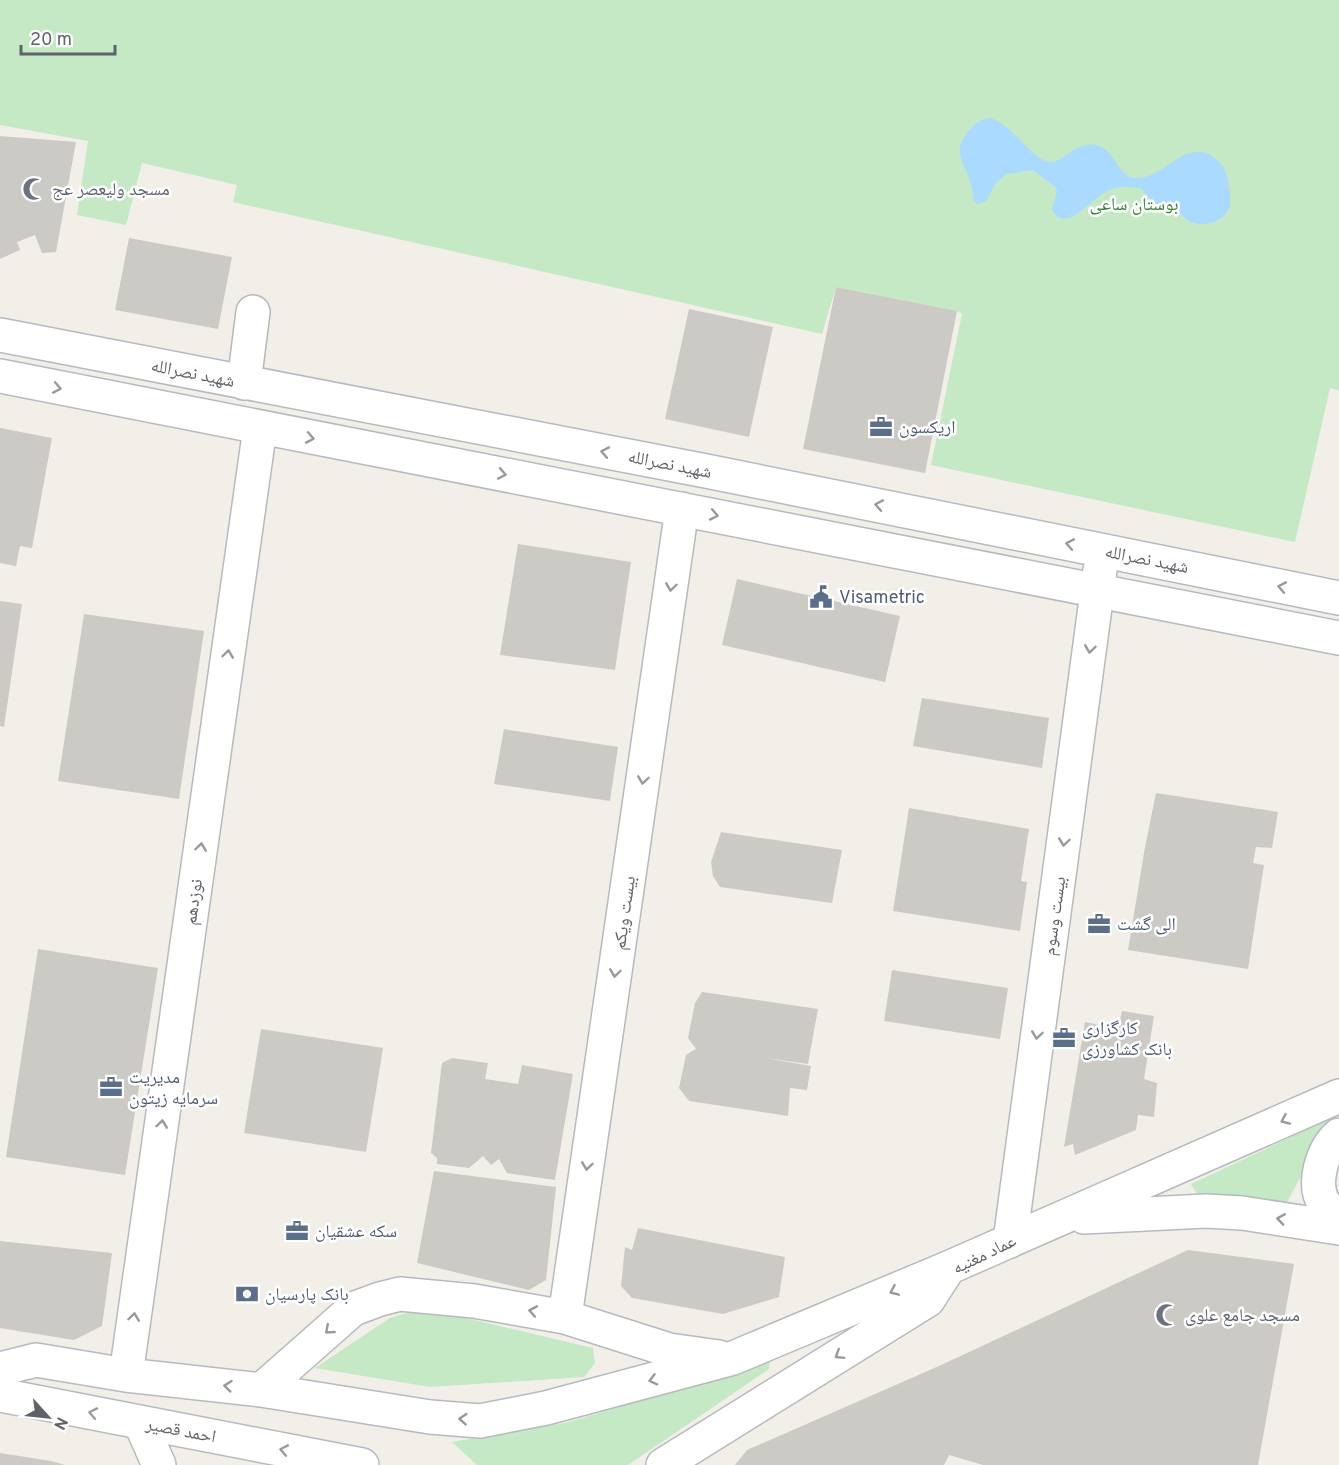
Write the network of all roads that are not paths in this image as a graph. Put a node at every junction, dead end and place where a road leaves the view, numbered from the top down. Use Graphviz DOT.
graph roads {
  1 [pos="253,312"];
  2 [pos="0,335"];
  3 [pos="0,376"];
  4 [pos="244,383"];
  5 [pos="260,428"];
  6 [pos="682,509"];
  7 [pos="1102,550"];
  8 [pos="1097,591"];
  9 [pos="1339,598"];
  10 [pos="1339,638"];
  11 [pos="1339,1096"];
  12 [pos="1339,1135"];
  13 [pos="1062,1218"];
  14 [pos="1339,1218"];
  15 [pos="1339,1228"];
  16 [pos="1010,1241"];
  17 [pos="948,1268"];
  18 [pos="565,1317"];
  19 [pos="733,1358"];
  20 [pos="0,1369"];
  21 [pos="126,1375"];
  22 [pos="261,1390"];
  23 [pos="0,1395"];
  24 [pos="140,1422"];
  25 [pos="667,1463"];
  26 [pos="159,1465"];
  27 [pos="362,1465"];
  1 -- 4 [label="main road"];
  2 -- 4 [label="main road, شهید نصرالله"];
  3 -- 5 [label="main road, one-way"];
  7 -- 4 [label="main road, شهید نصرالله, one-way"];
  5 -- 6 [label="main road, one-way"];
  21 -- 5 [label="main road, نوزدهم, one-way"];
  6 -- 8 [label="main road, one-way"];
  6 -- 18 [label="main road, بیست ویکم, one-way"];
  7 -- 8 [label="main road, بیست وسوم"];
  9 -- 7 [label="main road, شهید نصرالله, one-way"];
  8 -- 10 [label="main road"];
  8 -- 16 [label="main road, بیست وسوم, one-way"];
  11 -- 13 [label="main road, عماد مغنیه, one-way"];
  12 -- 14 [label="main road"];
  15 -- 13 [label="main road, one-way"];
  13 -- 16 [label="main road, عماد مغنیه"];
  16 -- 17 [label="main road, عماد مغنیه"];
  17 -- 19 [label="main road, one-way"];
  17 -- 25 [label="main road, عماد مغنیه, one-way"];
  18 -- 19 [label="main road"];
  18 -- 22 [label="main road, one-way"];
  19 -- 22 [label="main road, one-way"];
  20 -- 21 [label="main road"];
  22 -- 21 [label="main road, one-way"];
  24 -- 23 [label="main road, احمد قصیر, one-way"];
  24 -- 26 [label="main road"];
  27 -- 24 [label="main road, احمد قصیر, one-way"];
}
